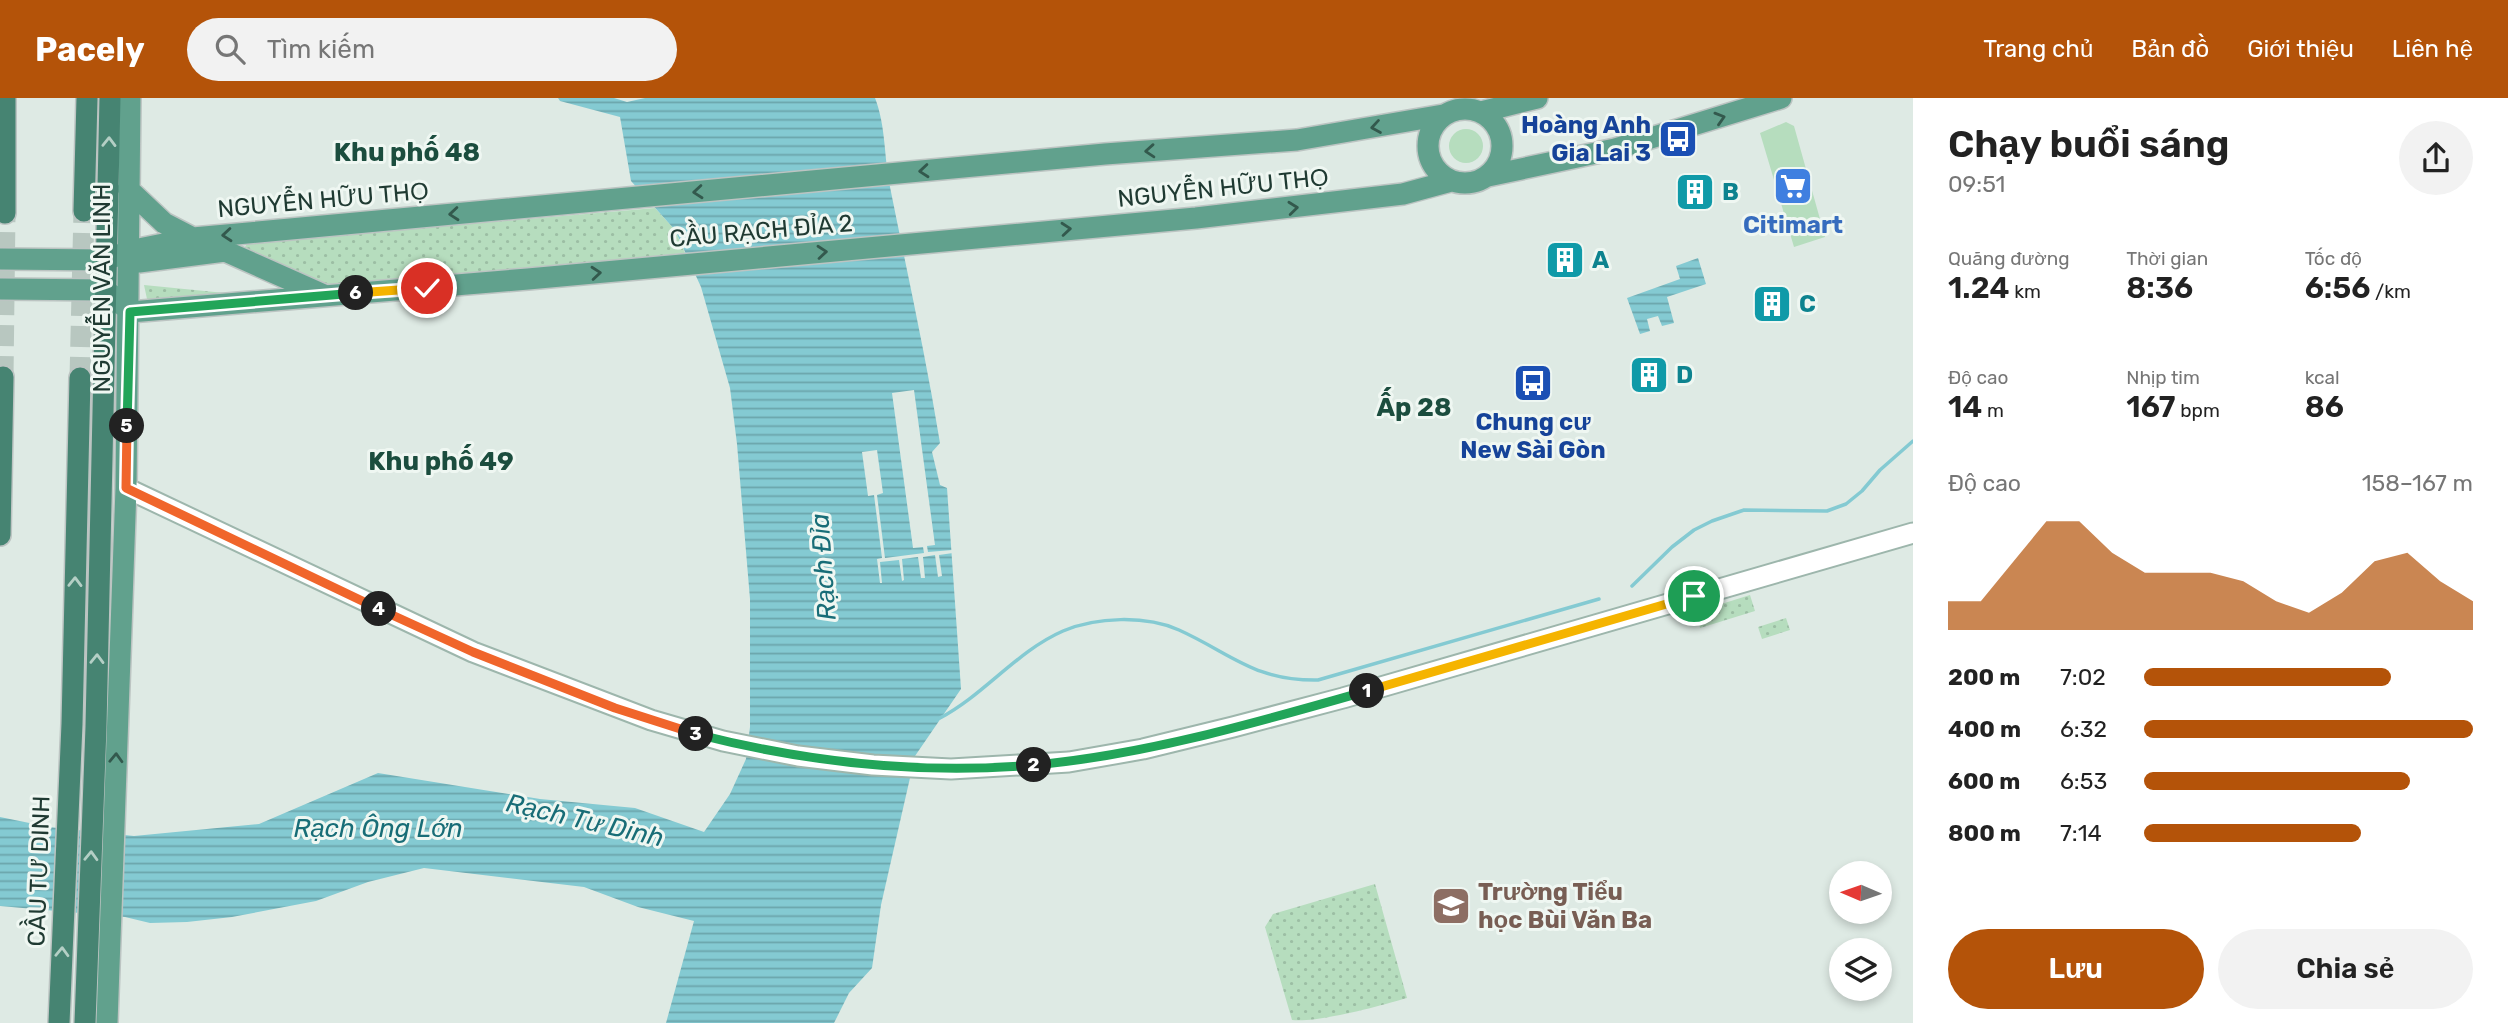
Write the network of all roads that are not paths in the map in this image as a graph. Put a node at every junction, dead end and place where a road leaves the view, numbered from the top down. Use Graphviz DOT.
graph roads {
  1 [pos="5,98"];
  2 [pos="87,98"];
  3 [pos="110,98"];
  4 [pos="130,98"];
  5 [pos="1537,98"];
  6 [pos="1781,98"];
  7 [pos="1481,111"];
  8 [pos="1443,116"];
  9 [pos="992,165"];
  10 [pos="1488,176"];
  11 [pos="1451,181"];
  12 [pos="128,189"];
  13 [pos="522,208"];
  14 [pos="84,211"];
  15 [pos="5,213"];
  16 [pos="998,235"];
  17 [pos="193,238"];
  18 [pos="0,246"];
  19 [pos="129,257"];
  20 [pos="0,259"];
  21 [pos="106,268"];
  22 [pos="0,276"];
  23 [pos="528,279"];
  24 [pos="0,289"];
  25 [pos="326,296"];
  26 [pos="130,312"];
  27 [pos="2,377"];
  28 [pos="80,378"];
  29 [pos="126,488"];
  30 [pos="1913,533"];
  31 [pos="0,535"];
  32 [pos="106,728"];
  33 [pos="59,1022"];
  34 [pos="96,1022"];
  1 -- 15 [label="highway"];
  2 -- 14 [label="highway"];
  21 -- 3 [label="highway, NGUYỄN VĂN LINH, one-way"];
  4 -- 12 [label="main road, NGUYỄN VĂN LINH"];
  5 -- 7 [label="main road"];
  10 -- 6 [label="main road, one-way"];
  7 -- 8 [label="main road"];
  7 -- 10 [label="main road"];
  8 -- 9 [label="main road, NGUYỄN HỮU THỌ, one-way"];
  8 -- 11 [label="main road"];
  9 -- 13 [label="main road, CẦU RẠCH ĐỈA 2, one-way"];
  10 -- 11 [label="main road"];
  16 -- 11 [label="main road, NGUYỄN HỮU THỌ, one-way"];
  12 -- 17 [label="main road"];
  12 -- 19 [label="main road, NGUYỄN VĂN LINH"];
  13 -- 17 [label="main road, NGUYỄN HỮU THỌ, one-way"];
  23 -- 16 [label="main road, CẦU RẠCH ĐỈA 2, one-way"];
  17 -- 19 [label="main road, NGUYỄN HỮU THỌ"];
  18 -- 21 [label="main road, NGUYỄN HỮU THỌ"];
  19 -- 21 [label="main road, NGUYỄN HỮU THỌ"];
  19 -- 21 [label="main road, NGUYỄN HỮU THỌ"];
  19 -- 25 [label="main road, NGUYỄN HỮU THỌ"];
  19 -- 26 [label="main road, NGUYỄN VĂN LINH"];
  20 -- 21 [label="main road, NGUYỄN HỮU THỌ"];
  21 -- 22 [label="main road, NGUYỄN HỮU THỌ"];
  21 -- 24 [label="main road, NGUYỄN HỮU THỌ"];
  21 -- 26 [label="main road"];
  32 -- 21 [label="highway, NGUYỄN VĂN LINH, one-way"];
  23 -- 25 [label="main road, NGUYỄN HỮU THỌ"];
  25 -- 26 [label="main road, NGUYỄN HỮU THỌ"];
  26 -- 29 [label="main road, NGUYỄN VĂN LINH"];
  27 -- 31 [label="highway"];
  33 -- 28 [label="highway, CẦU TƯ DINH, one-way"];
  29 -- 30 [label="main road"];
  29 -- 32 [label="main road, NGUYỄN VĂN LINH"];
  34 -- 32 [label="highway, one-way"];
}
